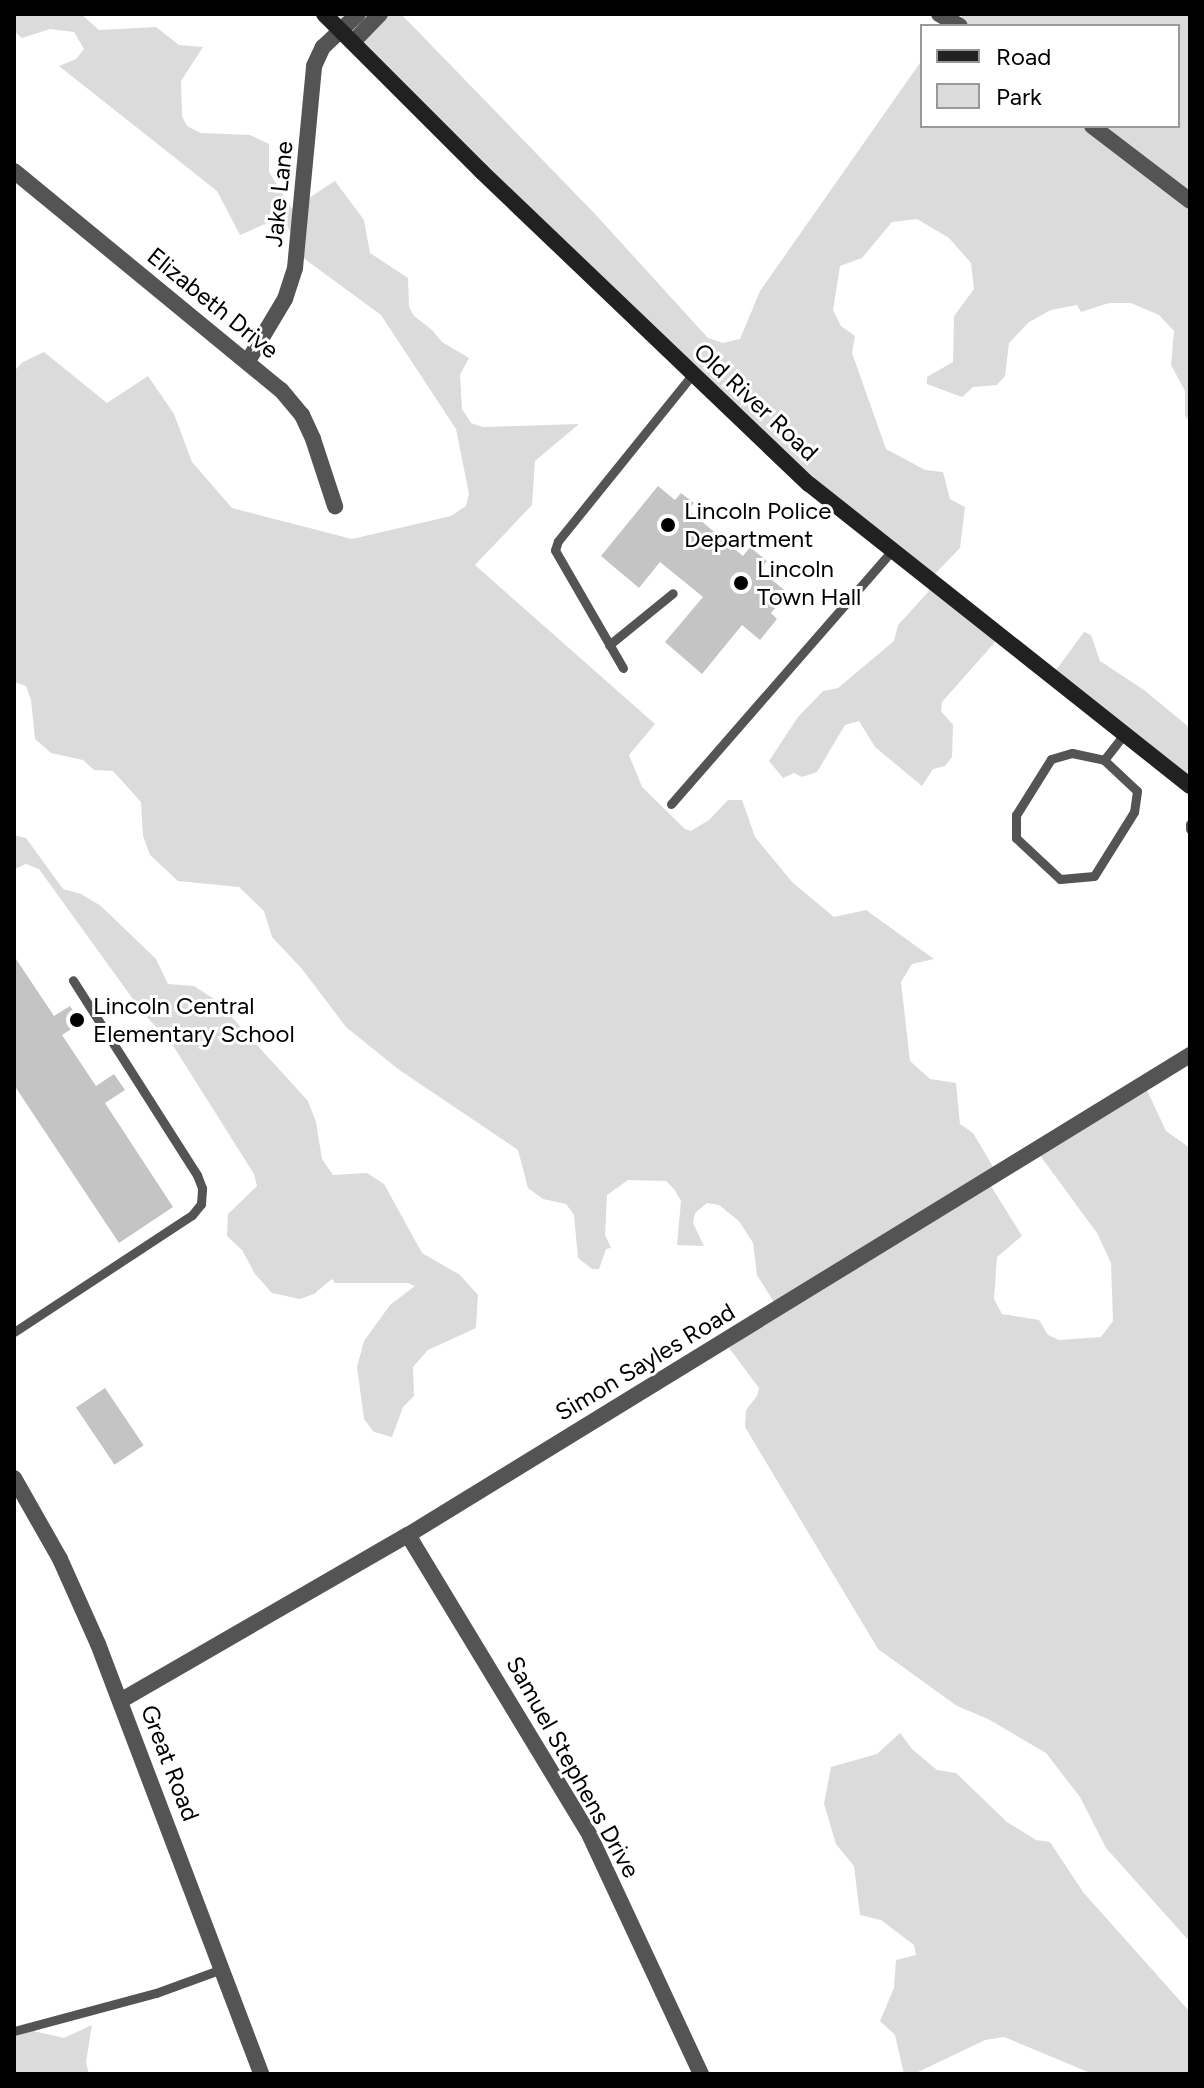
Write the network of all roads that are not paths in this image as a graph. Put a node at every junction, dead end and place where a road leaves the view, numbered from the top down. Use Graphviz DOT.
graph roads {
  1 [pos="324,14"];
  2 [pos="358,14"];
  3 [pos="380,14"];
  4 [pos="939,14"];
  5 [pos="956,24"];
  6 [pos="347,36"];
  7 [pos="1095,128"];
  8 [pos="14,171"];
  9 [pos="1190,201"];
  10 [pos="248,361"];
  11 [pos="692,375"];
  12 [pos="335,506"];
  13 [pos="891,552"];
  14 [pos="673,593"];
  15 [pos="609,645"];
  16 [pos="623,668"];
  17 [pos="1124,734"];
  18 [pos="1104,760"];
  19 [pos="1190,786"];
  20 [pos="671,804"];
  21 [pos="73,980"];
  22 [pos="1190,1055"];
  23 [pos="14,1332"];
  24 [pos="14,1478"];
  25 [pos="408,1535"];
  26 [pos="120,1701"];
  27 [pos="222,1969"];
  28 [pos="14,2031"];
  29 [pos="261,2074"];
  30 [pos="701,2074"];
  1 -- 6 [label="main road, Old River Road"];
  2 -- 6 [label="street"];
  3 -- 6 [label="street"];
  4 -- 5 [label="street"];
  6 -- 10 [label="street, Jake Lane"];
  6 -- 11 [label="main road, Old River Road"];
  7 -- 9 [label="street"];
  8 -- 10 [label="street, Elizabeth Drive"];
  10 -- 12 [label="street, Elizabeth Drive"];
  11 -- 13 [label="main road, Old River Road"];
  11 -- 15 [label="lane"];
  13 -- 17 [label="main road, Old River Road"];
  13 -- 20 [label="lane"];
  14 -- 15 [label="lane"];
  15 -- 16 [label="lane"];
  17 -- 18 [label="lane"];
  17 -- 19 [label="main road, Old River Road"];
  18 -- 18 [label="lane"];
  21 -- 23 [label="lane"];
  22 -- 25 [label="street, Simon Sayles Road"];
  24 -- 26 [label="street, Great Road"];
  25 -- 26 [label="street, Simon Sayles Road"];
  25 -- 30 [label="street, Samuel Stephens Drive"];
  26 -- 27 [label="street, Great Road"];
  27 -- 28 [label="lane"];
  27 -- 29 [label="street, Great Road"];
}
